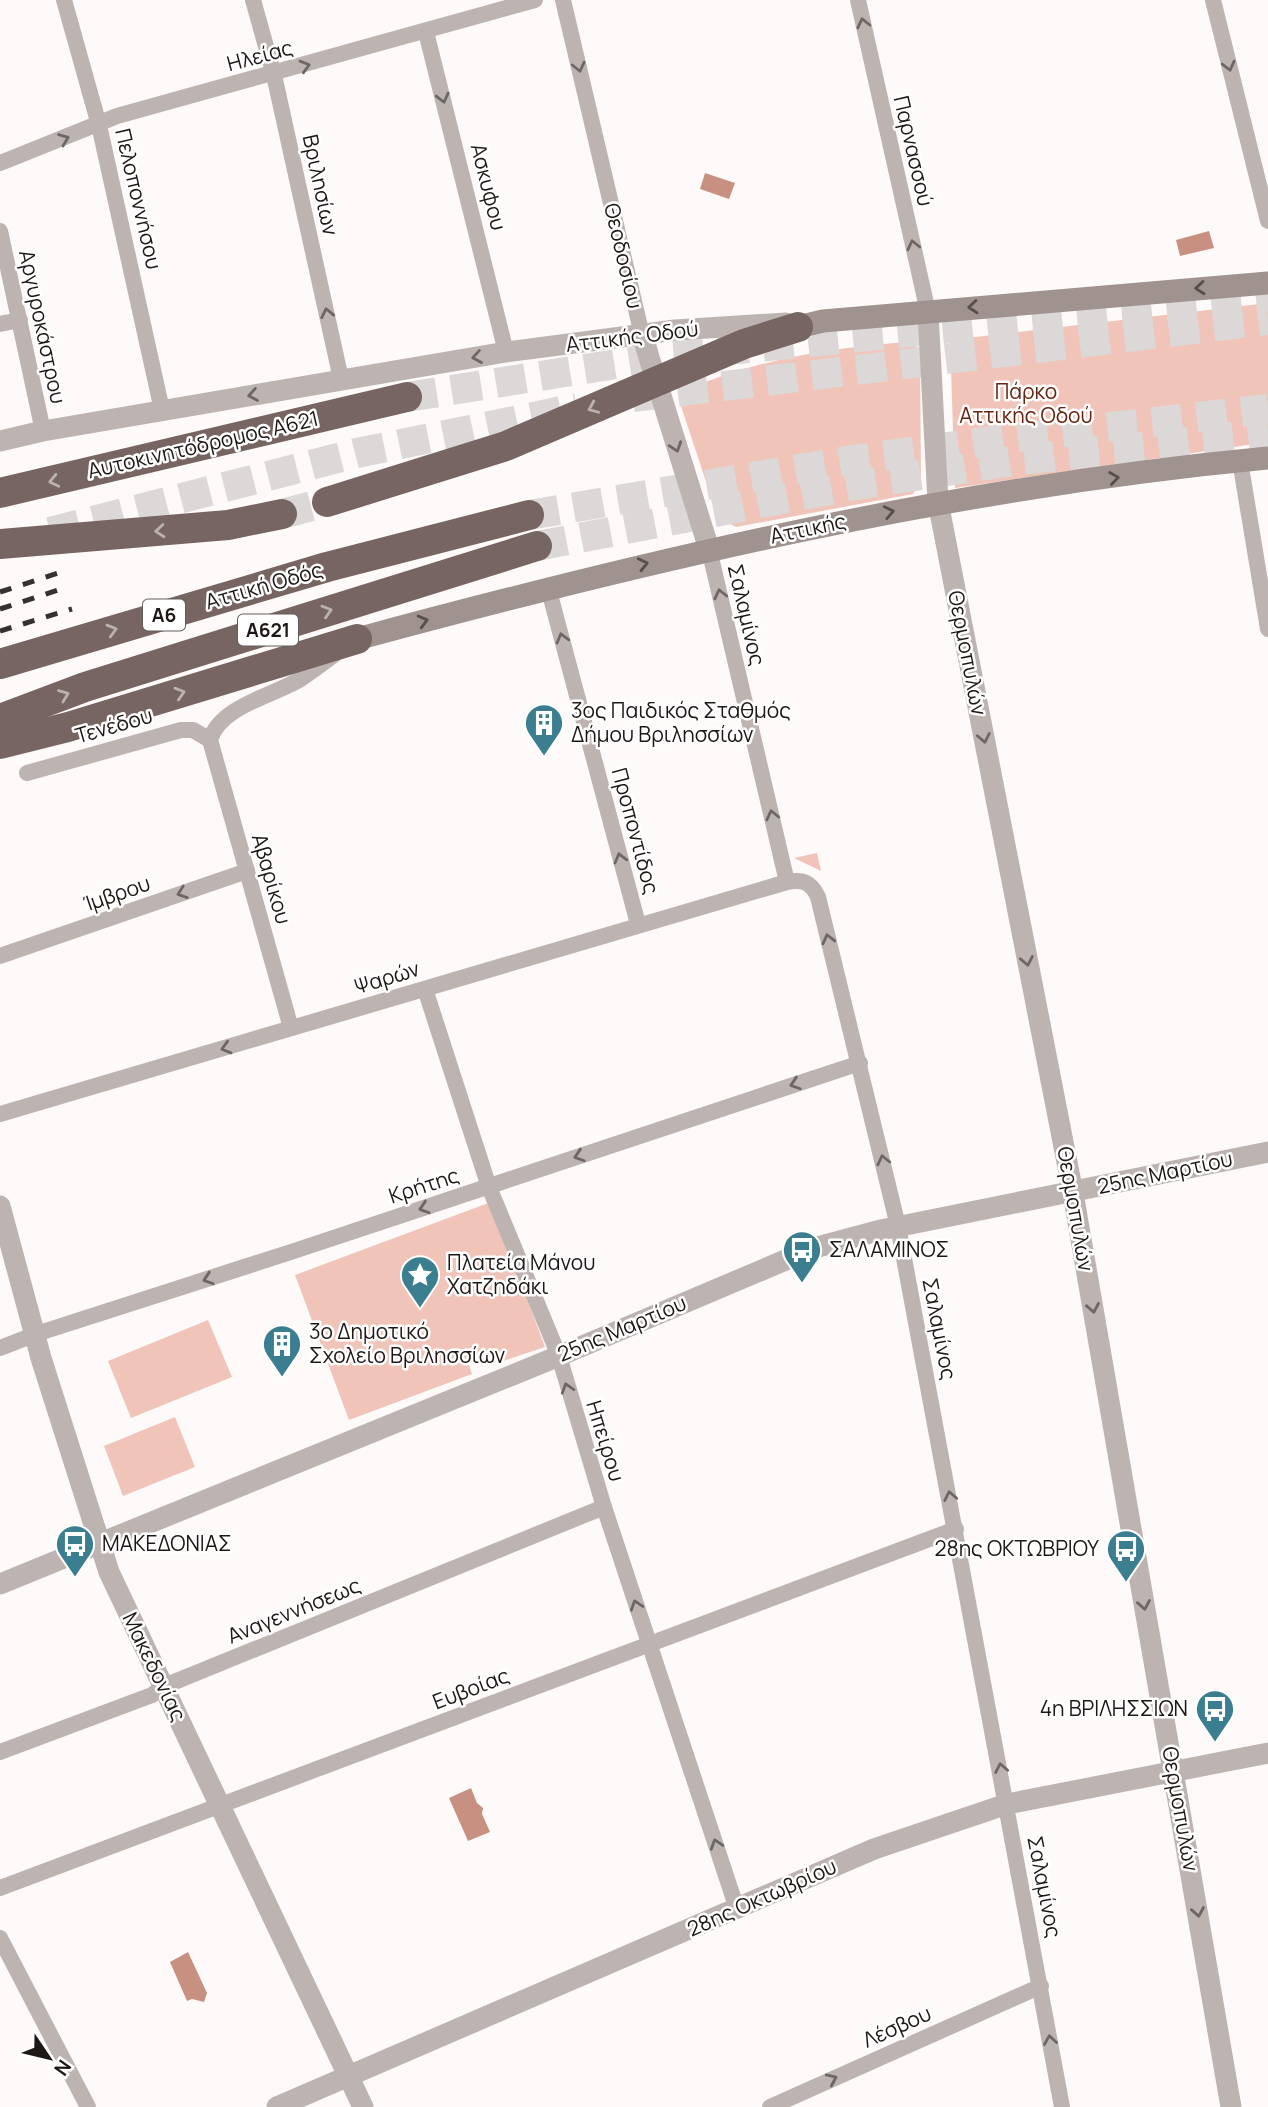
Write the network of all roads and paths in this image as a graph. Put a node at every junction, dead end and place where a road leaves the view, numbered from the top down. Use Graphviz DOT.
graph roads {
  1 [pos="64,0"];
  2 [pos="253,0"];
  3 [pos="535,0"];
  4 [pos="564,0"];
  5 [pos="858,0"];
  6 [pos="1213,0"];
  7 [pos="426,32"];
  8 [pos="274,75"];
  9 [pos="99,125"];
  10 [pos="0,163"];
  11 [pos="1264,187"];
  12 [pos="1268,220"];
  13 [pos="0,231"];
  14 [pos="1268,283"];
  15 [pos="928,312"];
  16 [pos="20,320"];
  17 [pos="0,324"];
  18 [pos="798,327"];
  19 [pos="642,335"];
  20 [pos="506,352"];
  21 [pos="341,379"];
  22 [pos="655,381"];
  23 [pos="407,397"];
  24 [pos="162,410"];
  25 [pos="43,431"];
  26 [pos="0,441"];
  27 [pos="1268,458"];
  28 [pos="1240,461"];
  29 [pos="0,493"];
  30 [pos="327,502"];
  31 [pos="938,502"];
  32 [pos="282,514"];
  33 [pos="529,515"];
  34 [pos="0,544"];
  35 [pos="537,546"];
  36 [pos="709,549"];
  37 [pos="548,587"];
  38 [pos="1268,629"];
  39 [pos="357,639"];
  40 [pos="0,664"];
  41 [pos="1,740"];
  42 [pos="210,740"];
  43 [pos="27,773"];
  44 [pos="247,871"];
  45 [pos="787,882"];
  46 [pos="638,923"];
  47 [pos="0,956"];
  48 [pos="425,989"];
  49 [pos="291,1028"];
  50 [pos="860,1063"];
  51 [pos="0,1114"];
  52 [pos="1268,1152"];
  53 [pos="489,1187"];
  54 [pos="1073,1193"];
  55 [pos="0,1206"];
  56 [pos="898,1226"];
  57 [pos="36,1334"];
  58 [pos="0,1348"];
  59 [pos="559,1356"];
  60 [pos="604,1507"];
  61 [pos="956,1529"];
  62 [pos="98,1543"];
  63 [pos="0,1584"];
  64 [pos="649,1644"];
  65 [pos="162,1687"];
  66 [pos="0,1752"];
  67 [pos="1268,1753"];
  68 [pos="1173,1773"];
  69 [pos="1007,1804"];
  70 [pos="221,1805"];
  71 [pos="0,1888"];
  72 [pos="737,1909"];
  73 [pos="0,1938"];
  74 [pos="1041,1986"];
  75 [pos="349,2078"];
  76 [pos="88,2107"];
  77 [pos="277,2107"];
  78 [pos="363,2107"];
  79 [pos="770,2107"];
  80 [pos="1062,2107"];
  81 [pos="1231,2107"];
  1 -- 9 [label="street, Πελοποννήσου"];
  2 -- 8 [label="street, Βριλησίων"];
  3 -- 7 [label="street, Ηλείας"];
  4 -- 19 [label="street, Θεοδοσίου, one-way"];
  15 -- 5 [label="street, Παρνασσού, one-way"];
  6 -- 11 [label="street, one-way"];
  8 -- 7 [label="street, Ηλείας, one-way"];
  7 -- 20 [label="street, Ασκυφου, one-way"];
  8 -- 9 [label="street, Ηλείας"];
  21 -- 8 [label="street, Βριλησίων, one-way"];
  10 -- 9 [label="street, Ηλείας, one-way"];
  9 -- 24 [label="street, Πελοποννήσου"];
  11 -- 12 [label="street"];
  13 -- 16 [label="street, Αργυροκάστρου"];
  14 -- 15 [label="main road, Αττικής Οδού, one-way"];
  15 -- 18 [label="main road, Αττικής Οδού"];
  15 -- 31 [label="street, Θερμοπυλών"];
  16 -- 17 [label="street"];
  16 -- 25 [label="street, Αργυροκάστρου"];
  18 -- 19 [label="street, Αττικής Οδού"];
  18 -- 22 [label="highway"];
  19 -- 20 [label="street, Αττικής Οδού"];
  19 -- 22 [label="street, Θεοδοσίου"];
  20 -- 21 [label="street, Αττικής Οδού, one-way"];
  21 -- 24 [label="street, Αττικής Οδού, one-way"];
  22 -- 30 [label="highway, one-way"];
  22 -- 36 [label="street, Θεοδοσίου, one-way"];
  23 -- 29 [label="highway, Αυτοκινητόδρομος Α621, one-way"];
  24 -- 25 [label="street, Αττικής Οδού"];
  25 -- 26 [label="street, Αττικής Οδού"];
  27 -- 28 [label="main road, Αττικής"];
  31 -- 28 [label="main road, Αττικής, one-way"];
  28 -- 38 [label="street"];
  36 -- 31 [label="main road, Αττικής, one-way"];
  31 -- 54 [label="street, Θερμοπυλών, one-way"];
  32 -- 34 [label="highway, one-way"];
  40 -- 33 [label="highway, Αττική Οδός / Α6, one-way"];
  41 -- 35 [label="highway, Α621, one-way"];
  37 -- 36 [label="main road, Αττικής, one-way"];
  45 -- 36 [label="street, Σαλαμίνος, one-way"];
  39 -- 37 [label="main road, Αττικής, one-way"];
  46 -- 37 [label="street, Προποντίδος, one-way"];
  41 -- 39 [label="highway, one-way"];
  39 -- 42 [label="street"];
  42 -- 43 [label="street, Τενέδου"];
  42 -- 44 [label="street, Αβαρίκου"];
  44 -- 47 [label="street, Ίμβρου, one-way"];
  44 -- 49 [label="street, Αβαρίκου"];
  45 -- 46 [label="street, Ψαρών"];
  50 -- 45 [label="street, Σαλαμίνος, one-way"];
  46 -- 48 [label="street, Ψαρών"];
  48 -- 49 [label="street, Ψαρών"];
  48 -- 53 [label="street, Ηπείρου"];
  49 -- 51 [label="street, Ψαρών, one-way"];
  50 -- 53 [label="street, Κρήτης, one-way"];
  56 -- 50 [label="street, Σαλαμίνος, one-way"];
  52 -- 54 [label="street, 25ης Μαρτίου"];
  53 -- 57 [label="street, Κρήτης, one-way"];
  53 -- 59 [label="street, Ηπείρου"];
  54 -- 56 [label="street, 25ης Μαρτίου"];
  54 -- 68 [label="street, Θερμοπυλών, one-way"];
  55 -- 57 [label="street, Μακεδονίας"];
  56 -- 59 [label="street, 25ης Μαρτίου"];
  61 -- 56 [label="street, Σαλαμίνος, one-way"];
  57 -- 58 [label="street, Κρήτης"];
  57 -- 62 [label="street, Μακεδονίας"];
  60 -- 59 [label="street, Ηπείρου, one-way"];
  59 -- 62 [label="street, 25ης Μαρτίου"];
  64 -- 60 [label="street, Ηπείρου, one-way"];
  60 -- 65 [label="street, Αναγεννήσεως"];
  61 -- 64 [label="street, Ευβοίας"];
  69 -- 61 [label="street, Σαλαμίνος, one-way"];
  62 -- 63 [label="street, 25ης Μαρτίου"];
  62 -- 65 [label="street, Μακεδονίας"];
  64 -- 70 [label="street, Ευβοίας"];
  72 -- 64 [label="street, Ηπείρου, one-way"];
  65 -- 66 [label="street, Αναγεννήσεως"];
  65 -- 70 [label="street, Μακεδονίας"];
  67 -- 68 [label="street, 28ης Οκτωβρίου"];
  68 -- 69 [label="street, 28ης Οκτωβρίου"];
  68 -- 81 [label="street, Θερμοπυλών, one-way"];
  69 -- 72 [label="street, 28ης Οκτωβρίου"];
  69 -- 74 [label="street, Σαλαμίνος"];
  70 -- 71 [label="street, Ευβοίας"];
  70 -- 75 [label="street, Μακεδονίας"];
  72 -- 75 [label="street, 28ης Οκτωβρίου"];
  73 -- 76 [label="street"];
  79 -- 74 [label="street, Λέσβου, one-way"];
  80 -- 74 [label="street, Σαλαμίνος, one-way"];
  75 -- 77 [label="street, 28ης Οκτωβρίου"];
  75 -- 78 [label="street, Μακεδονίας"];
}
